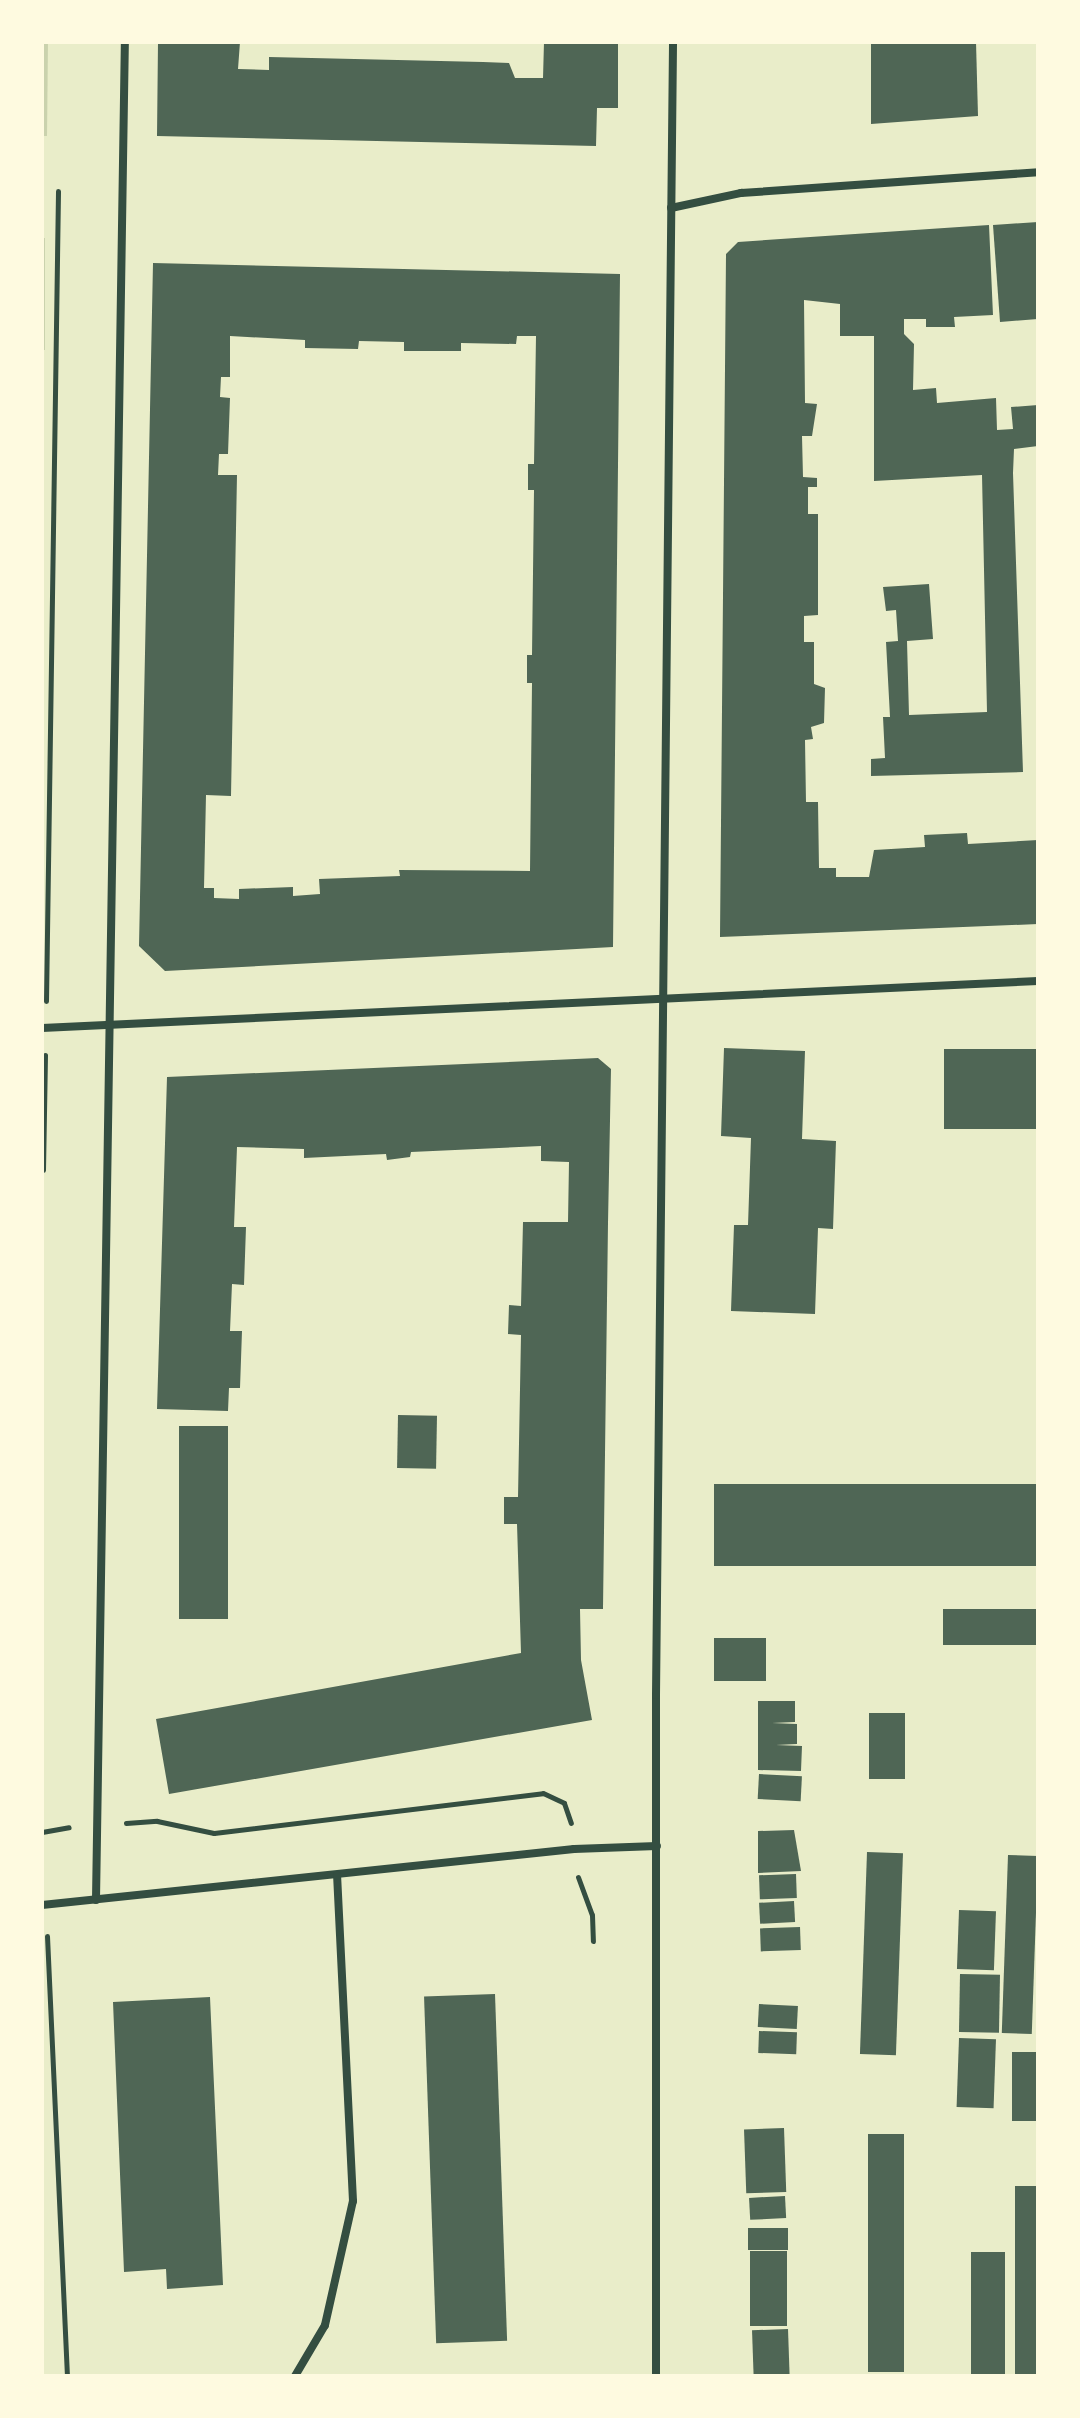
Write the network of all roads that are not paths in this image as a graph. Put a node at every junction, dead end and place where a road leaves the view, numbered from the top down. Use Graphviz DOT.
graph roads {
  1 [pos="125,42"];
  2 [pos="673,42"];
  3 [pos="1038,172"];
  4 [pos="671,208"];
  5 [pos="1038,981"];
  6 [pos="665,998"];
  7 [pos="109,1027"];
  8 [pos="44,1028"];
  9 [pos="657,1846"];
  10 [pos="337,1875"];
  11 [pos="96,1900"];
  12 [pos="42,1905"];
  13 [pos="295,2376"];
  14 [pos="656,2376"];
  1 -- 7 [label="street"];
  2 -- 4 [label="street"];
  3 -- 4 [label="street"];
  4 -- 6 [label="street"];
  5 -- 6 [label="street"];
  6 -- 7 [label="street"];
  6 -- 9 [label="street"];
  7 -- 8 [label="street"];
  7 -- 11 [label="street"];
  9 -- 10 [label="street"];
  9 -- 14 [label="street"];
  10 -- 11 [label="street"];
  10 -- 13 [label="street"];
  11 -- 12 [label="street"];
}
